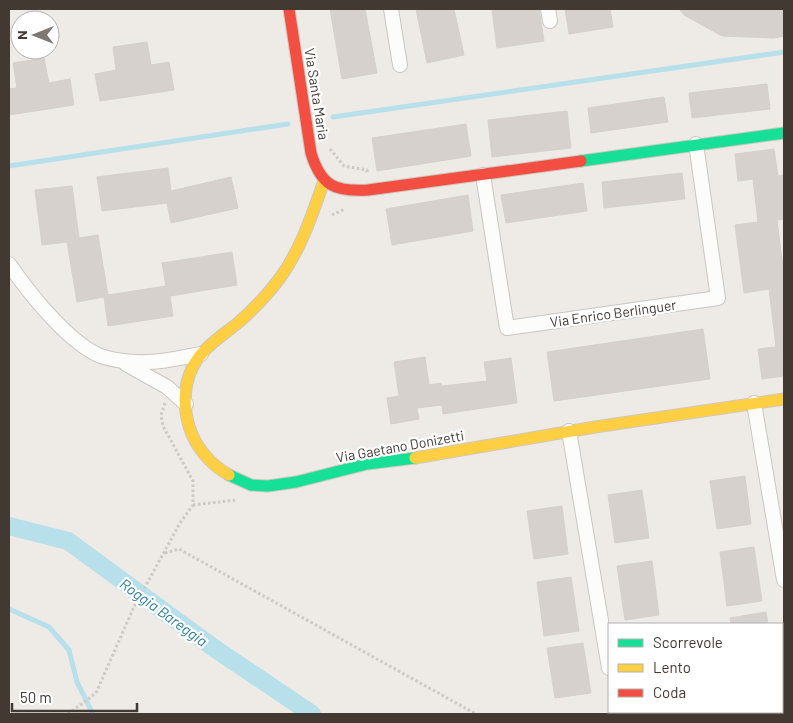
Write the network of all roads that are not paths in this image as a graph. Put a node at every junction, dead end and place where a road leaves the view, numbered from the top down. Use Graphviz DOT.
graph roads {
  1 [pos="289,9"];
  2 [pos="391,9"];
  3 [pos="400,65"];
  4 [pos="784,133"];
  5 [pos="696,144"];
  6 [pos="483,175"];
  7 [pos="324,181"];
  8 [pos="9,264"];
  9 [pos="201,354"];
  10 [pos="119,360"];
  11 [pos="784,399"];
  12 [pos="754,403"];
  13 [pos="186,404"];
  14 [pos="569,431"];
  15 [pos="784,580"];
  16 [pos="608,662"];
  1 -- 7 [label="street, Via Santa Maria"];
  2 -- 3 [label="street"];
  4 -- 5 [label="street"];
  5 -- 6 [label="street"];
  5 -- 6 [label="street, Via Enrico Berlinguer"];
  6 -- 7 [label="street"];
  7 -- 9 [label="street, Via Gaetano Donizetti"];
  8 -- 10 [label="street"];
  9 -- 10 [label="street"];
  9 -- 13 [label="street, Via Gaetano Donizetti"];
  10 -- 13 [label="street"];
  11 -- 12 [label="street, Via Gaetano Donizetti"];
  12 -- 14 [label="street, Via Gaetano Donizetti"];
  12 -- 15 [label="street"];
  13 -- 14 [label="street, Via Gaetano Donizetti"];
  14 -- 16 [label="street"];
}
